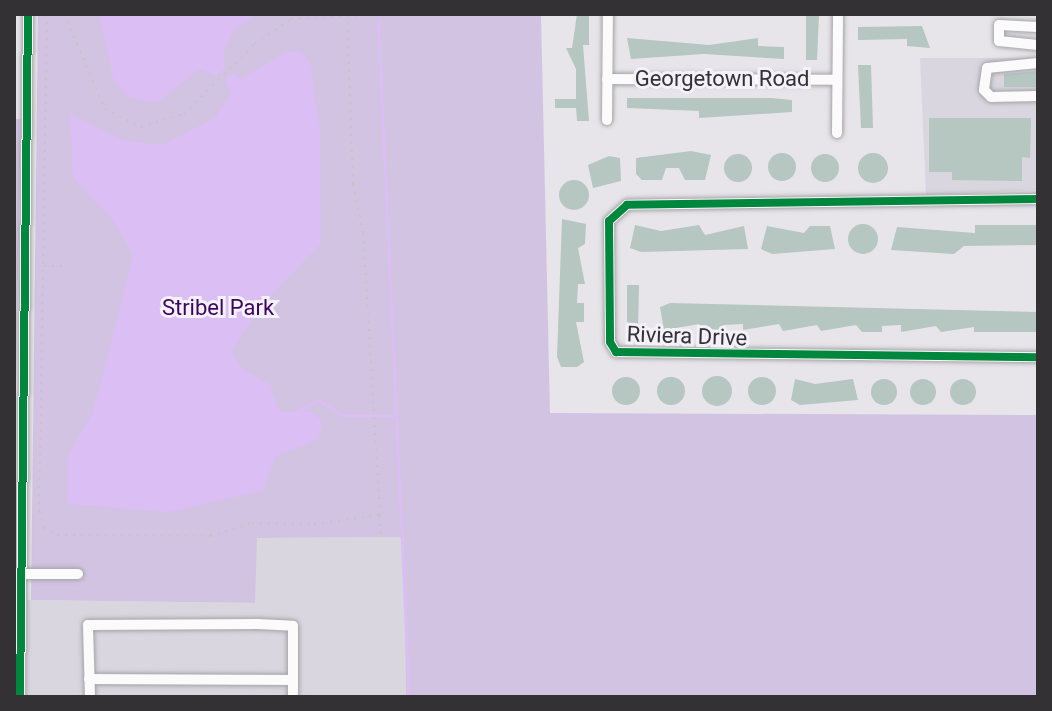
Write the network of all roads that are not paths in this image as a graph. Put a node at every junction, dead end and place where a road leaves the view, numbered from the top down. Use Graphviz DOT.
graph roads {
  1 [pos="28,14"];
  2 [pos="608,14"];
  3 [pos="838,14"];
  4 [pos="1038,27"];
  5 [pos="1038,45"];
  6 [pos="1038,63"];
  7 [pos="607,79"];
  8 [pos="837,80"];
  9 [pos="1038,96"];
  10 [pos="607,120"];
  11 [pos="837,133"];
  12 [pos="1038,199"];
  13 [pos="1038,357"];
  14 [pos="22,574"];
  15 [pos="78,574"];
  16 [pos="89,679"];
  17 [pos="293,680"];
  18 [pos="20,697"];
  19 [pos="90,697"];
  20 [pos="293,697"];
  1 -- 14 [label="street"];
  2 -- 7 [label="street"];
  3 -- 8 [label="street"];
  4 -- 5 [label="street"];
  6 -- 9 [label="street"];
  7 -- 8 [label="street, Georgetown Road"];
  7 -- 10 [label="street"];
  8 -- 11 [label="street"];
  12 -- 13 [label="street, Riviera Drive"];
  14 -- 15 [label="street"];
  14 -- 18 [label="street"];
  16 -- 17 [label="street"];
  16 -- 17 [label="street"];
  16 -- 19 [label="street"];
  17 -- 20 [label="street"];
}
